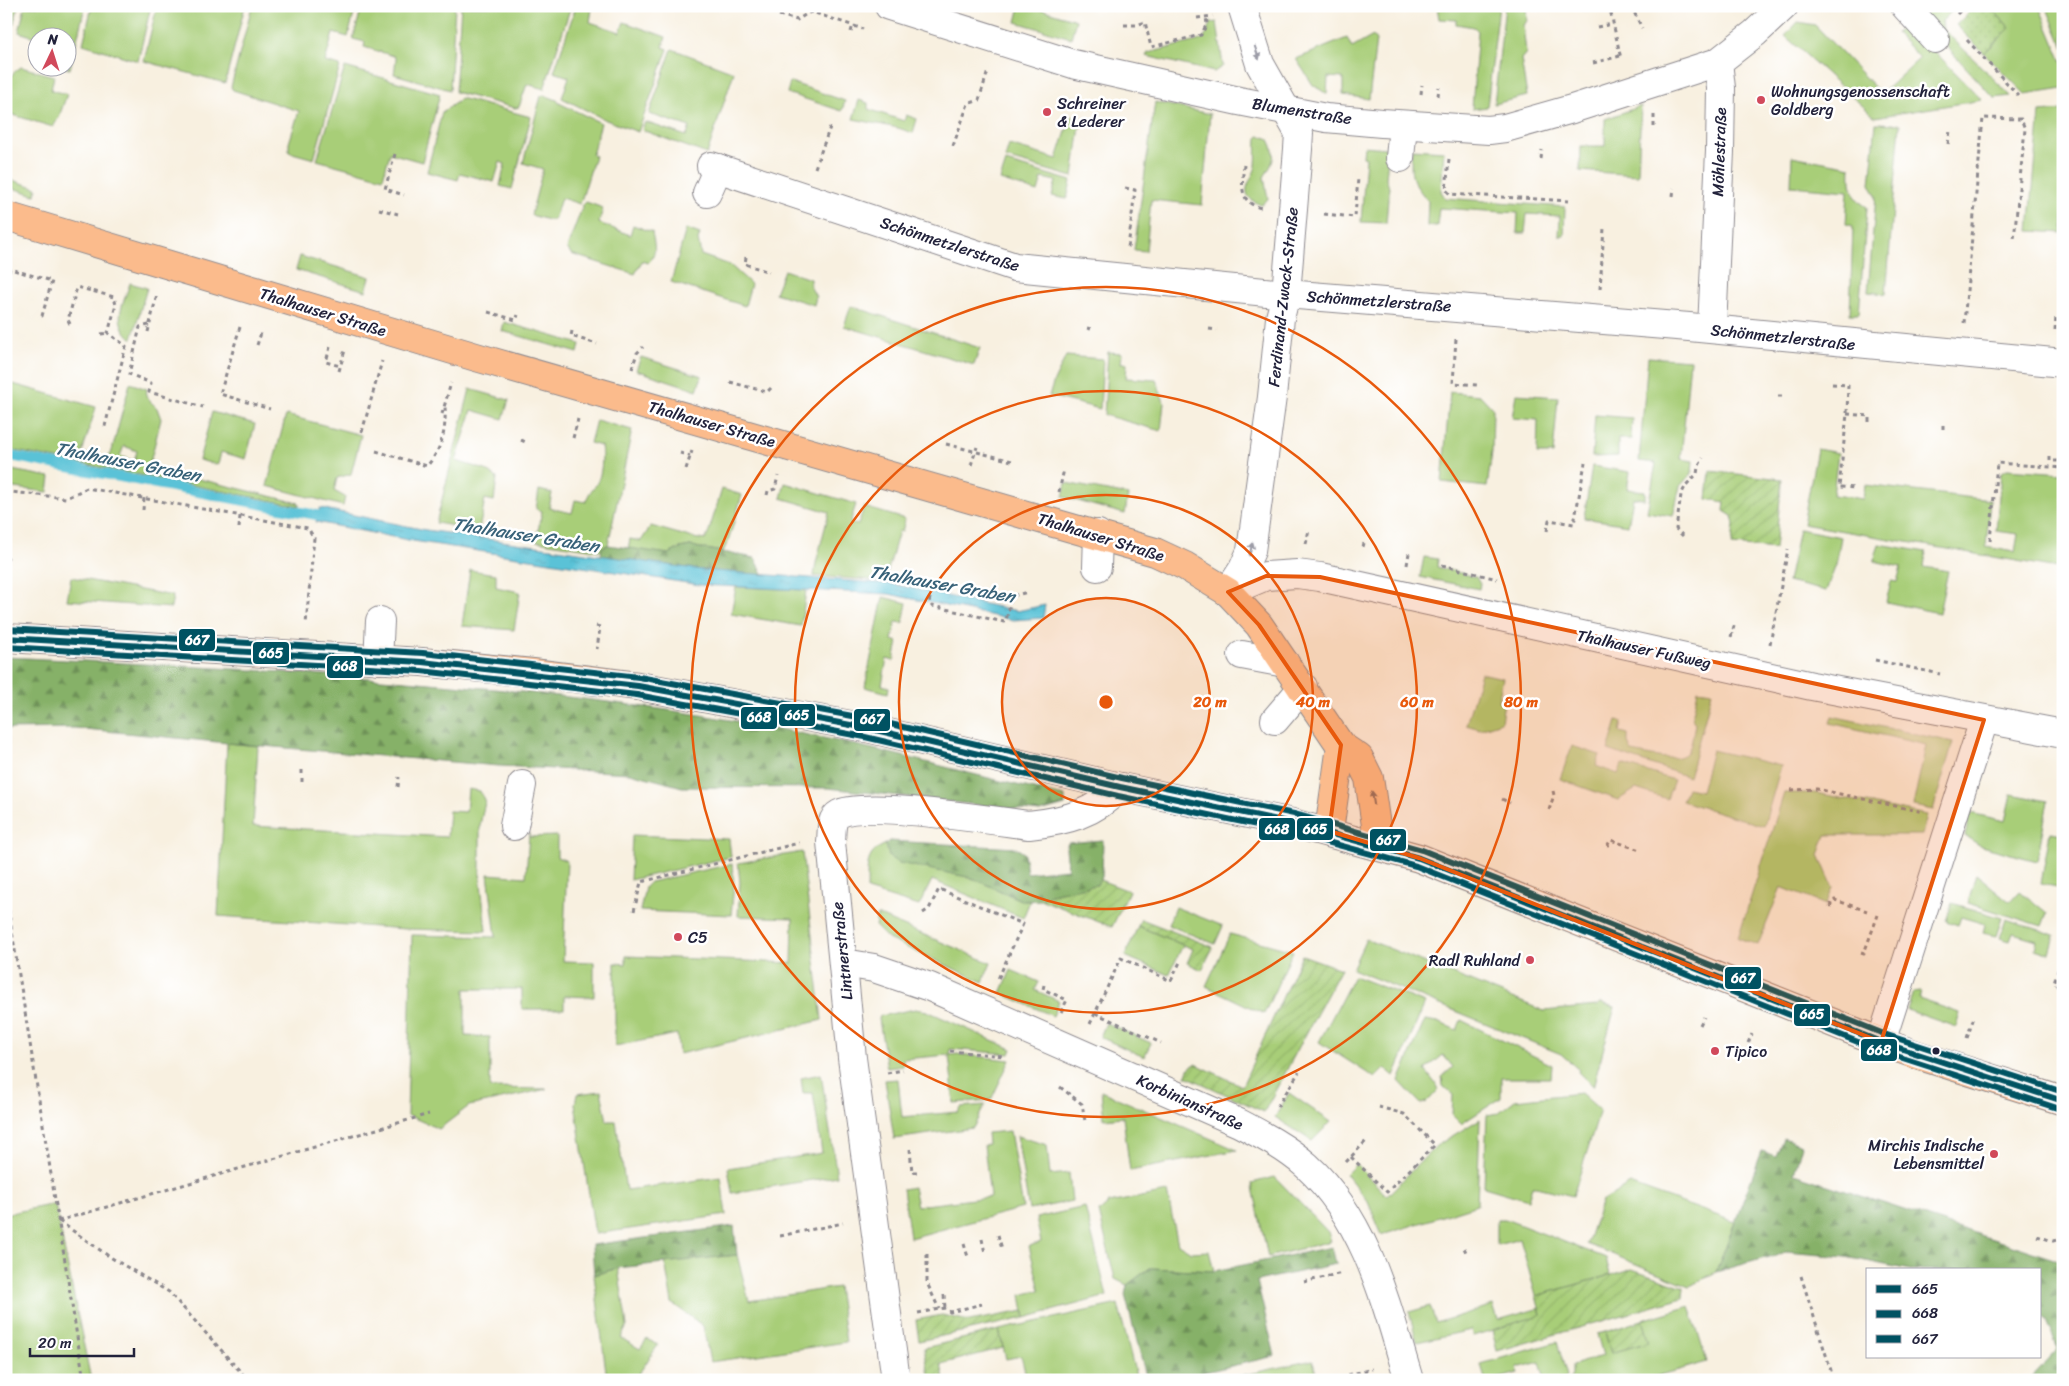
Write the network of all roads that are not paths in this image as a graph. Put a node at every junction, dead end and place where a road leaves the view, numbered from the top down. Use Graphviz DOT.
graph roads {
  1 [pos="889,6"];
  2 [pos="1242,6"];
  3 [pos="1784,6"];
  4 [pos="1905,6"];
  5 [pos="1935,39"];
  6 [pos="1718,62"];
  7 [pos="1288,111"];
  8 [pos="1403,125"];
  9 [pos="1400,158"];
  10 [pos="707,193"];
  11 [pos="6,216"];
  12 [pos="1286,294"];
  13 [pos="1712,330"];
  14 [pos="2063,364"];
  15 [pos="1098,534"];
  16 [pos="1097,567"];
  17 [pos="1228,592"];
  18 [pos="380,621"];
  19 [pos="6,638"];
  20 [pos="1242,655"];
  21 [pos="378,660"];
  22 [pos="1285,663"];
  23 [pos="1303,688"];
  24 [pos="1275,720"];
  25 [pos="1984,720"];
  26 [pos="2063,734"];
  27 [pos="1341,746"];
  28 [pos="522,785"];
  29 [pos="1120,787"];
  30 [pos="514,826"];
  31 [pos="1329,832"];
  32 [pos="1379,846"];
  33 [pos="844,963"];
  34 [pos="1881,1042"];
  35 [pos="2063,1101"];
  36 [pos="896,1380"];
  37 [pos="1409,1380"];
  1 -- 7 [label="street, Blumenstraße"];
  2 -- 7 [label="street, Ferdinand-Zwack-Straße, one-way"];
  3 -- 6 [label="street"];
  4 -- 5 [label="street"];
  6 -- 8 [label="street, Blumenstraße"];
  6 -- 13 [label="street, Möhlestraße"];
  7 -- 8 [label="street, Blumenstraße"];
  7 -- 12 [label="street, Ferdinand-Zwack-Straße"];
  8 -- 9 [label="street"];
  10 -- 12 [label="street, Schönmetzlerstraße"];
  11 -- 15 [label="main road, Thalhauser Straße"];
  12 -- 13 [label="street, Schönmetzlerstraße"];
  17 -- 12 [label="street, Ferdinand-Zwack-Straße, one-way"];
  13 -- 14 [label="street, Schönmetzlerstraße"];
  15 -- 16 [label="street"];
  15 -- 17 [label="main road, Thalhauser Straße"];
  17 -- 22 [label="main road, Thalhauser Straße"];
  17 -- 25 [label="street, Thalhauser Fußweg"];
  18 -- 21 [label="street"];
  19 -- 21 [label="main road"];
  20 -- 22 [label="street"];
  21 -- 29 [label="main road"];
  22 -- 23 [label="main road, Thalhauser Straße"];
  23 -- 24 [label="street"];
  23 -- 27 [label="main road, Thalhauser Straße"];
  25 -- 26 [label="street, Thalhauser Fußweg"];
  25 -- 34 [label="street"];
  27 -- 31 [label="main road"];
  32 -- 27 [label="main road, Thalhauser Straße, one-way"];
  28 -- 30 [label="street"];
  29 -- 31 [label="main road"];
  29 -- 33 [label="street, Lintnerstraße"];
  31 -- 32 [label="main road"];
  32 -- 34 [label="main road"];
  33 -- 36 [label="street, Lintnerstraße"];
  33 -- 37 [label="street, Korbinianstraße"];
  34 -- 35 [label="main road"];
}
